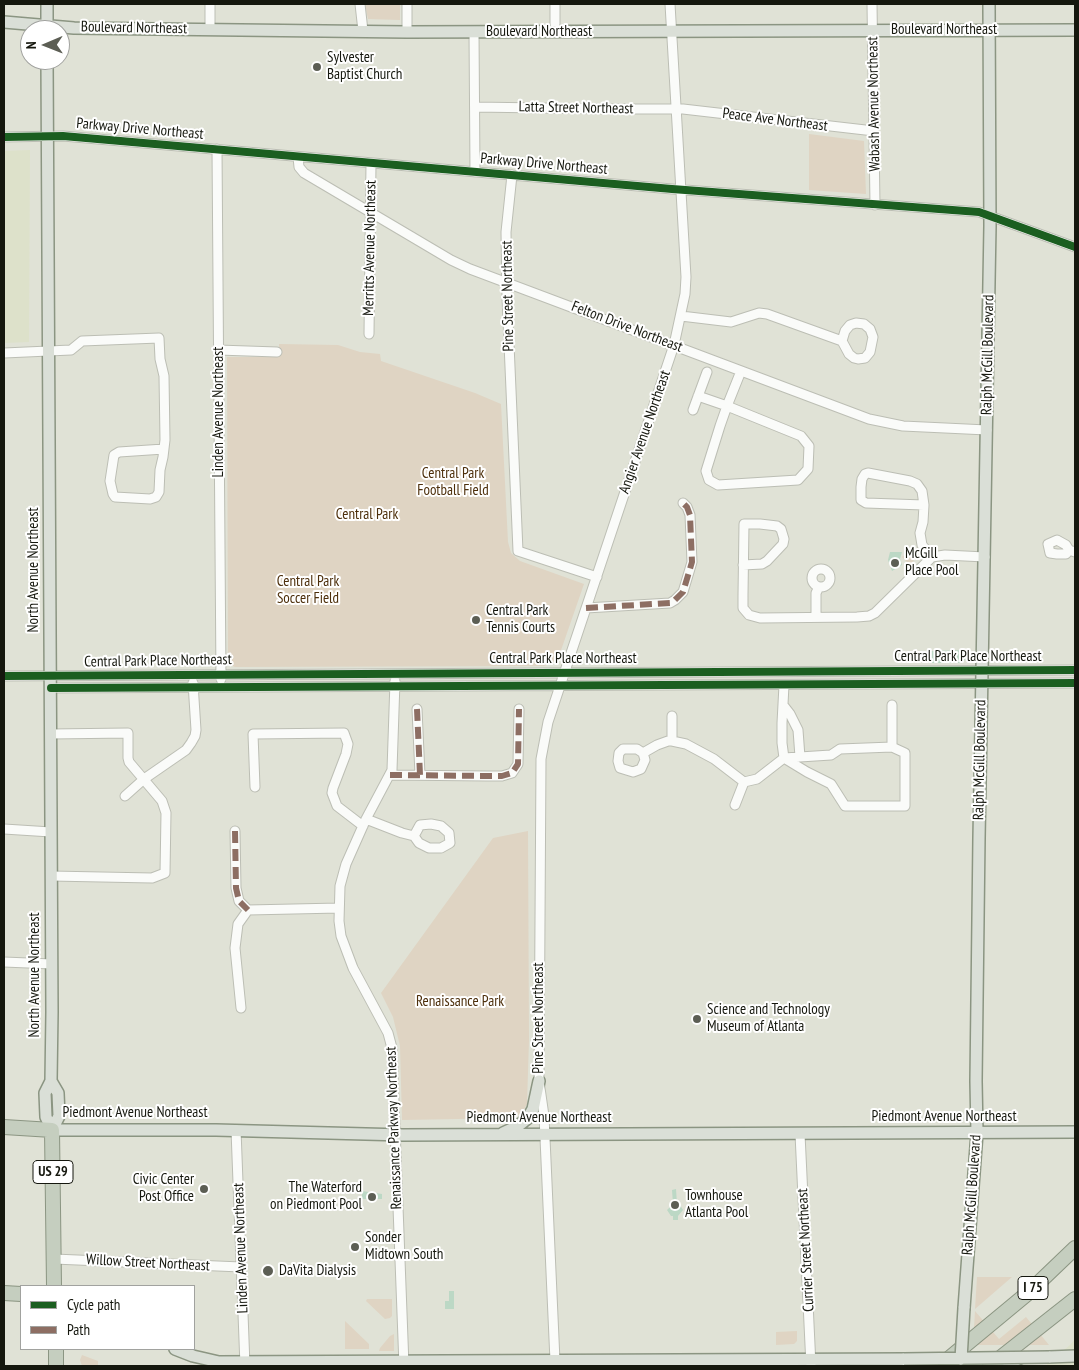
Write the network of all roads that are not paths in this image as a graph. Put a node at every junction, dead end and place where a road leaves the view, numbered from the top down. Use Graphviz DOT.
graph roads {
  1 [pos="47,4"];
  2 [pos="210,4"];
  3 [pos="360,4"];
  4 [pos="407,4"];
  5 [pos="555,4"];
  6 [pos="670,4"];
  7 [pos="872,4"];
  8 [pos="989,4"];
  9 [pos="47,20"];
  10 [pos="4,22"];
  11 [pos="20,24"];
  12 [pos="70,28"];
  13 [pos="210,30"];
  14 [pos="989,30"];
  15 [pos="1075,30"];
  16 [pos="873,31"];
  17 [pos="363,32"];
  18 [pos="407,32"];
  19 [pos="474,32"];
  20 [pos="555,32"];
  21 [pos="672,32"];
  22 [pos="47,70"];
  23 [pos="475,107"];
  24 [pos="677,109"];
  25 [pos="874,131"];
  26 [pos="48,136"];
  27 [pos="4,137"];
  28 [pos="217,150"];
  29 [pos="298,156"];
  30 [pos="371,163"];
  31 [pos="475,172"];
  32 [pos="512,175"];
  33 [pos="681,190"];
  34 [pos="875,204"];
  35 [pos="370,211"];
  36 [pos="990,216"];
  37 [pos="1075,247"];
  38 [pos="507,282"];
  39 [pos="681,316"];
  40 [pos="369,334"];
  41 [pos="842,341"];
  42 [pos="674,345"];
  43 [pos="218,350"];
  44 [pos="50,352"];
  45 [pos="277,352"];
  46 [pos="4,353"];
  47 [pos="741,371"];
  48 [pos="707,372"];
  49 [pos="698,396"];
  50 [pos="727,406"];
  51 [pos="693,410"];
  52 [pos="987,430"];
  53 [pos="164,450"];
  54 [pos="683,503"];
  55 [pos="924,505"];
  56 [pos="985,556"];
  57 [pos="932,557"];
  58 [pos="743,565"];
  59 [pos="597,577"];
  60 [pos="819,587"];
  61 [pos="586,608"];
  62 [pos="816,616"];
  63 [pos="1075,670"];
  64 [pos="982,671"];
  65 [pos="395,673"];
  66 [pos="564,673"];
  67 [pos="193,674"];
  68 [pos="221,674"];
  69 [pos="4,676"];
  70 [pos="51,682"];
  71 [pos="1075,683"];
  72 [pos="981,684"];
  73 [pos="560,685"];
  74 [pos="784,685"];
  75 [pos="395,686"];
  76 [pos="193,687"];
  77 [pos="221,687"];
  78 [pos="892,705"];
  79 [pos="417,708"];
  80 [pos="783,708"];
  81 [pos="519,709"];
  82 [pos="672,716"];
  83 [pos="51,734"];
  84 [pos="785,735"];
  85 [pos="798,735"];
  86 [pos="672,742"];
  87 [pos="892,748"];
  88 [pos="643,753"];
  89 [pos="800,757"];
  90 [pos="784,758"];
  91 [pos="390,774"];
  92 [pos="420,775"];
  93 [pos="144,779"];
  94 [pos="744,782"];
  95 [pos="255,787"];
  96 [pos="125,796"];
  97 [pos="734,805"];
  98 [pos="365,823"];
  99 [pos="4,829"];
  100 [pos="235,831"];
  101 [pos="51,832"];
  102 [pos="414,836"];
  103 [pos="51,876"];
  104 [pos="339,908"];
  105 [pos="248,910"];
  106 [pos="4,962"];
  107 [pos="52,964"];
  108 [pos="241,1008"];
  109 [pos="539,1081"];
  110 [pos="4,1127"];
  111 [pos="52,1130"];
  112 [pos="236,1130"];
  113 [pos="1075,1132"];
  114 [pos="977,1133"];
  115 [pos="800,1134"];
  116 [pos="395,1135"];
  117 [pos="497,1135"];
  118 [pos="545,1135"];
  119 [pos="1075,1248"];
  120 [pos="54,1259"];
  121 [pos="242,1267"];
  122 [pos="54,1285"];
  123 [pos="4,1293"];
  124 [pos="20,1294"];
  125 [pos="1075,1298"];
  126 [pos="56,1350"];
  127 [pos="178,1350"];
  128 [pos="1075,1356"];
  129 [pos="1020,1358"];
  130 [pos="904,1359"];
  131 [pos="960,1362"];
  132 [pos="555,1363"];
  133 [pos="811,1363"];
  134 [pos="245,1364"];
  135 [pos="404,1364"];
  136 [pos="56,1366"];
  137 [pos="916,1366"];
  138 [pos="940,1366"];
  139 [pos="990,1366"];
  140 [pos="1004,1366"];
  1 -- 9 [label="main road"];
  2 -- 13 [label="street"];
  3 -- 17 [label="street"];
  4 -- 18 [label="street"];
  5 -- 20 [label="street"];
  6 -- 21 [label="street, Angier Avenue Northeast"];
  7 -- 16 [label="street, Wabash Avenue Northeast"];
  8 -- 14 [label="main road, Ralph McGill Boulevard"];
  10 -- 11 [label="main road, Boulevard Northeast"];
  12 -- 13 [label="main road, Boulevard Northeast"];
  13 -- 17 [label="main road, Boulevard Northeast"];
  14 -- 15 [label="main road, Boulevard Northeast"];
  14 -- 16 [label="main road, Boulevard Northeast"];
  14 -- 36 [label="main road, Ralph McGill Boulevard"];
  16 -- 21 [label="main road, Boulevard Northeast"];
  16 -- 25 [label="street, Wabash Avenue Northeast"];
  17 -- 18 [label="main road, Boulevard Northeast"];
  18 -- 19 [label="main road, Boulevard Northeast"];
  19 -- 20 [label="main road, Boulevard Northeast"];
  19 -- 23 [label="street"];
  20 -- 21 [label="main road, Boulevard Northeast"];
  21 -- 24 [label="street, Angier Avenue Northeast"];
  22 -- 26 [label="main road, North Avenue Northeast"];
  23 -- 24 [label="street, Latta Street Northeast"];
  23 -- 31 [label="street"];
  24 -- 25 [label="street, Peace Ave Northeast"];
  24 -- 33 [label="street, Angier Avenue Northeast"];
  25 -- 34 [label="street, Wabash Avenue Northeast"];
  26 -- 27 [label="street, Parkway Drive Northeast"];
  26 -- 28 [label="street, Parkway Drive Northeast"];
  26 -- 44 [label="main road, North Avenue Northeast"];
  28 -- 29 [label="street, Parkway Drive Northeast"];
  28 -- 43 [label="street, Linden Avenue Northeast"];
  29 -- 30 [label="street, Parkway Drive Northeast"];
  29 -- 35 [label="street, Felton Drive Northeast"];
  30 -- 31 [label="street, Parkway Drive Northeast"];
  30 -- 35 [label="street, Merritts Avenue Northeast"];
  31 -- 32 [label="street, Parkway Drive Northeast"];
  32 -- 33 [label="street, Parkway Drive Northeast"];
  32 -- 38 [label="street, Pine Street Northeast"];
  33 -- 34 [label="street, Parkway Drive Northeast"];
  33 -- 39 [label="street, Angier Avenue Northeast"];
  34 -- 36 [label="street, Parkway Drive Northeast"];
  35 -- 38 [label="street, Felton Drive Northeast"];
  35 -- 40 [label="street, Merritts Avenue Northeast"];
  36 -- 37 [label="street, Parkway Drive Northeast"];
  36 -- 52 [label="main road, Ralph McGill Boulevard"];
  38 -- 42 [label="street, Felton Drive Northeast"];
  38 -- 59 [label="street, Pine Street Northeast"];
  39 -- 41 [label="street"];
  39 -- 42 [label="street, Angier Avenue Northeast"];
  42 -- 47 [label="street, Felton Drive Northeast"];
  42 -- 59 [label="street, Angier Avenue Northeast"];
  43 -- 45 [label="street"];
  43 -- 68 [label="street, Linden Avenue Northeast"];
  44 -- 46 [label="street"];
  44 -- 53 [label="street"];
  44 -- 70 [label="main road, North Avenue Northeast"];
  47 -- 50 [label="street"];
  47 -- 52 [label="street, Felton Drive Northeast"];
  48 -- 49 [label="street"];
  49 -- 50 [label="street"];
  49 -- 51 [label="street"];
  50 -- 50 [label="street"];
  52 -- 56 [label="main road, Ralph McGill Boulevard"];
  53 -- 53 [label="street"];
  54 -- 61 [label="street"];
  55 -- 55 [label="street"];
  55 -- 57 [label="street"];
  56 -- 57 [label="street"];
  56 -- 64 [label="main road, Ralph McGill Boulevard"];
  57 -- 62 [label="street"];
  58 -- 58 [label="street"];
  58 -- 62 [label="street"];
  59 -- 61 [label="street, Angier Avenue Northeast"];
  60 -- 62 [label="street"];
  61 -- 66 [label="street, Angier Avenue Northeast"];
  63 -- 64 [label="street, Central Park Place Northeast"];
  64 -- 66 [label="street, Central Park Place Northeast"];
  64 -- 72 [label="main road, Ralph McGill Boulevard"];
  65 -- 66 [label="street, Central Park Place Northeast"];
  65 -- 68 [label="street, Central Park Place Northeast"];
  65 -- 75 [label="street, Renaissance Parkway Northeast"];
  66 -- 73 [label="street, Pine Street Northeast"];
  67 -- 68 [label="street, Central Park Place Northeast"];
  67 -- 70 [label="street, Central Park Place Northeast"];
  67 -- 76 [label="street"];
  68 -- 77 [label="street, Central Park Place Northeast"];
  69 -- 70 [label="street"];
  70 -- 76 [label="street, Central Park Place Northeast"];
  70 -- 83 [label="main road, North Avenue Northeast"];
  71 -- 72 [label="street, Central Park Place Northeast"];
  72 -- 74 [label="street, Central Park Place Northeast"];
  72 -- 114 [label="main road, Ralph McGill Boulevard"];
  73 -- 74 [label="street, Central Park Place Northeast"];
  73 -- 75 [label="street, Central Park Place Northeast"];
  73 -- 109 [label="street, Pine Street Northeast"];
  74 -- 80 [label="street"];
  75 -- 77 [label="street, Central Park Place Northeast"];
  75 -- 91 [label="street, Renaissance Parkway Northeast"];
  76 -- 77 [label="street, Central Park Place Northeast"];
  76 -- 93 [label="street"];
  78 -- 87 [label="street"];
  79 -- 92 [label="street"];
  80 -- 84 [label="street"];
  80 -- 85 [label="street"];
  81 -- 92 [label="street"];
  82 -- 86 [label="street"];
  83 -- 93 [label="street"];
  83 -- 101 [label="main road, North Avenue Northeast"];
  84 -- 85 [label="street"];
  84 -- 90 [label="street"];
  85 -- 89 [label="street"];
  86 -- 88 [label="street"];
  86 -- 94 [label="street"];
  87 -- 89 [label="street"];
  87 -- 90 [label="street"];
  89 -- 90 [label="street"];
  90 -- 94 [label="street"];
  91 -- 92 [label="street"];
  91 -- 98 [label="street, Renaissance Parkway Northeast"];
  93 -- 96 [label="street"];
  93 -- 103 [label="street"];
  94 -- 97 [label="street"];
  95 -- 98 [label="street"];
  98 -- 102 [label="street"];
  98 -- 104 [label="street, Renaissance Parkway Northeast"];
  99 -- 101 [label="street"];
  100 -- 105 [label="street"];
  101 -- 103 [label="main road, North Avenue Northeast"];
  103 -- 107 [label="main road, North Avenue Northeast"];
  104 -- 105 [label="street"];
  104 -- 116 [label="street, Renaissance Parkway Northeast"];
  105 -- 108 [label="street"];
  106 -- 107 [label="street"];
  107 -- 111 [label="main road, North Avenue Northeast"];
  109 -- 117 [label="main road"];
  109 -- 118 [label="street, Pine Street Northeast"];
  110 -- 111 [label="highway, Piedmont Avenue Northeast"];
  111 -- 112 [label="main road, Piedmont Avenue Northeast"];
  111 -- 120 [label="highway, North Avenue Northeast / US 29"];
  112 -- 116 [label="main road, Piedmont Avenue Northeast"];
  112 -- 121 [label="street, Linden Avenue Northeast"];
  113 -- 114 [label="main road, Piedmont Avenue Northeast"];
  114 -- 115 [label="main road, Piedmont Avenue Northeast"];
  114 -- 131 [label="main road, Ralph McGill Boulevard, bridge"];
  115 -- 118 [label="main road, Piedmont Avenue Northeast"];
  115 -- 133 [label="street, Currier Street Northeast"];
  116 -- 117 [label="main road, Piedmont Avenue Northeast"];
  116 -- 135 [label="street, Renaissance Parkway Northeast"];
  117 -- 118 [label="main road, Piedmont Avenue Northeast"];
  118 -- 132 [label="street, Pine Street Northeast"];
  119 -- 138 [label="highway, I 75"];
  120 -- 121 [label="street, Willow Street Northeast"];
  120 -- 122 [label="highway, North Avenue Northeast / US 29"];
  121 -- 134 [label="street, Linden Avenue Northeast"];
  123 -- 124 [label="highway"];
  125 -- 139 [label="highway, I 75"];
  126 -- 136 [label="highway"];
  127 -- 134 [label="main road"];
  128 -- 129 [label="main road, bridge"];
  129 -- 131 [label="main road, bridge"];
  129 -- 140 [label="main road"];
  130 -- 131 [label="main road, bridge"];
  130 -- 133 [label="main road"];
  130 -- 137 [label="main road, bridge"];
  132 -- 133 [label="main road"];
  132 -- 135 [label="main road"];
  134 -- 135 [label="main road"];
}
